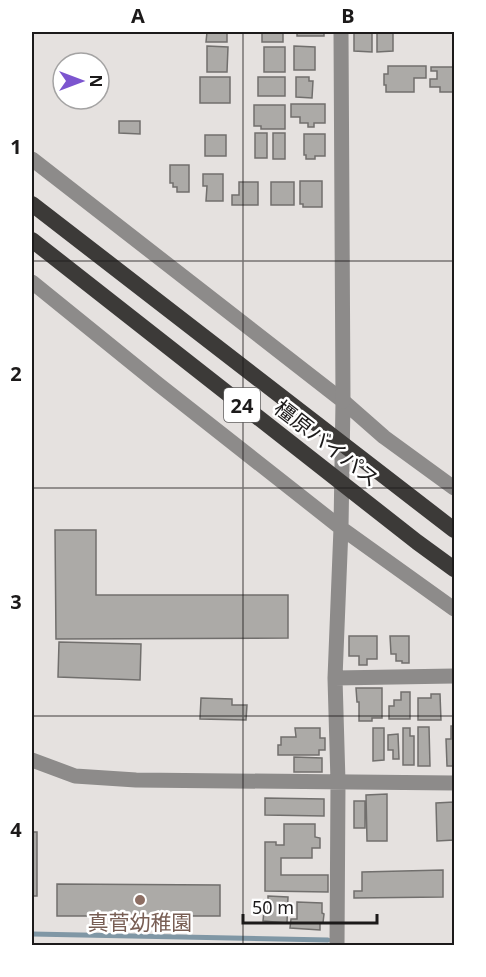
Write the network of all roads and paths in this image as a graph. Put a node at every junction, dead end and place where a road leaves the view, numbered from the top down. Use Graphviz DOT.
graph roads {
  1 [pos="341,32"];
  2 [pos="32,159"];
  3 [pos="32,204"];
  4 [pos="32,240"];
  5 [pos="32,282"];
  6 [pos="344,401"];
  7 [pos="343,444"];
  8 [pos="341,483"];
  9 [pos="454,488"];
  10 [pos="341,528"];
  11 [pos="454,530"];
  12 [pos="454,568"];
  13 [pos="454,609"];
  14 [pos="454,676"];
  15 [pos="335,678"];
  16 [pos="32,760"];
  17 [pos="338,782"];
  18 [pos="454,783"];
  19 [pos="337,945"];
  1 -- 6 [label="street"];
  2 -- 6 [label="street"];
  3 -- 7 [label="highway, 橿原バイパス / 24"];
  4 -- 8 [label="highway, 橿原バイパス / 24"];
  5 -- 10 [label="street"];
  6 -- 7 [label="street"];
  6 -- 9 [label="street"];
  7 -- 8 [label="street"];
  7 -- 11 [label="highway, 橿原バイパス / 24"];
  8 -- 10 [label="street"];
  8 -- 12 [label="highway, 橿原バイパス / 24"];
  10 -- 13 [label="street"];
  10 -- 15 [label="street"];
  14 -- 15 [label="street"];
  15 -- 17 [label="street"];
  16 -- 17 [label="street"];
  17 -- 18 [label="street"];
  17 -- 19 [label="street"];
}
